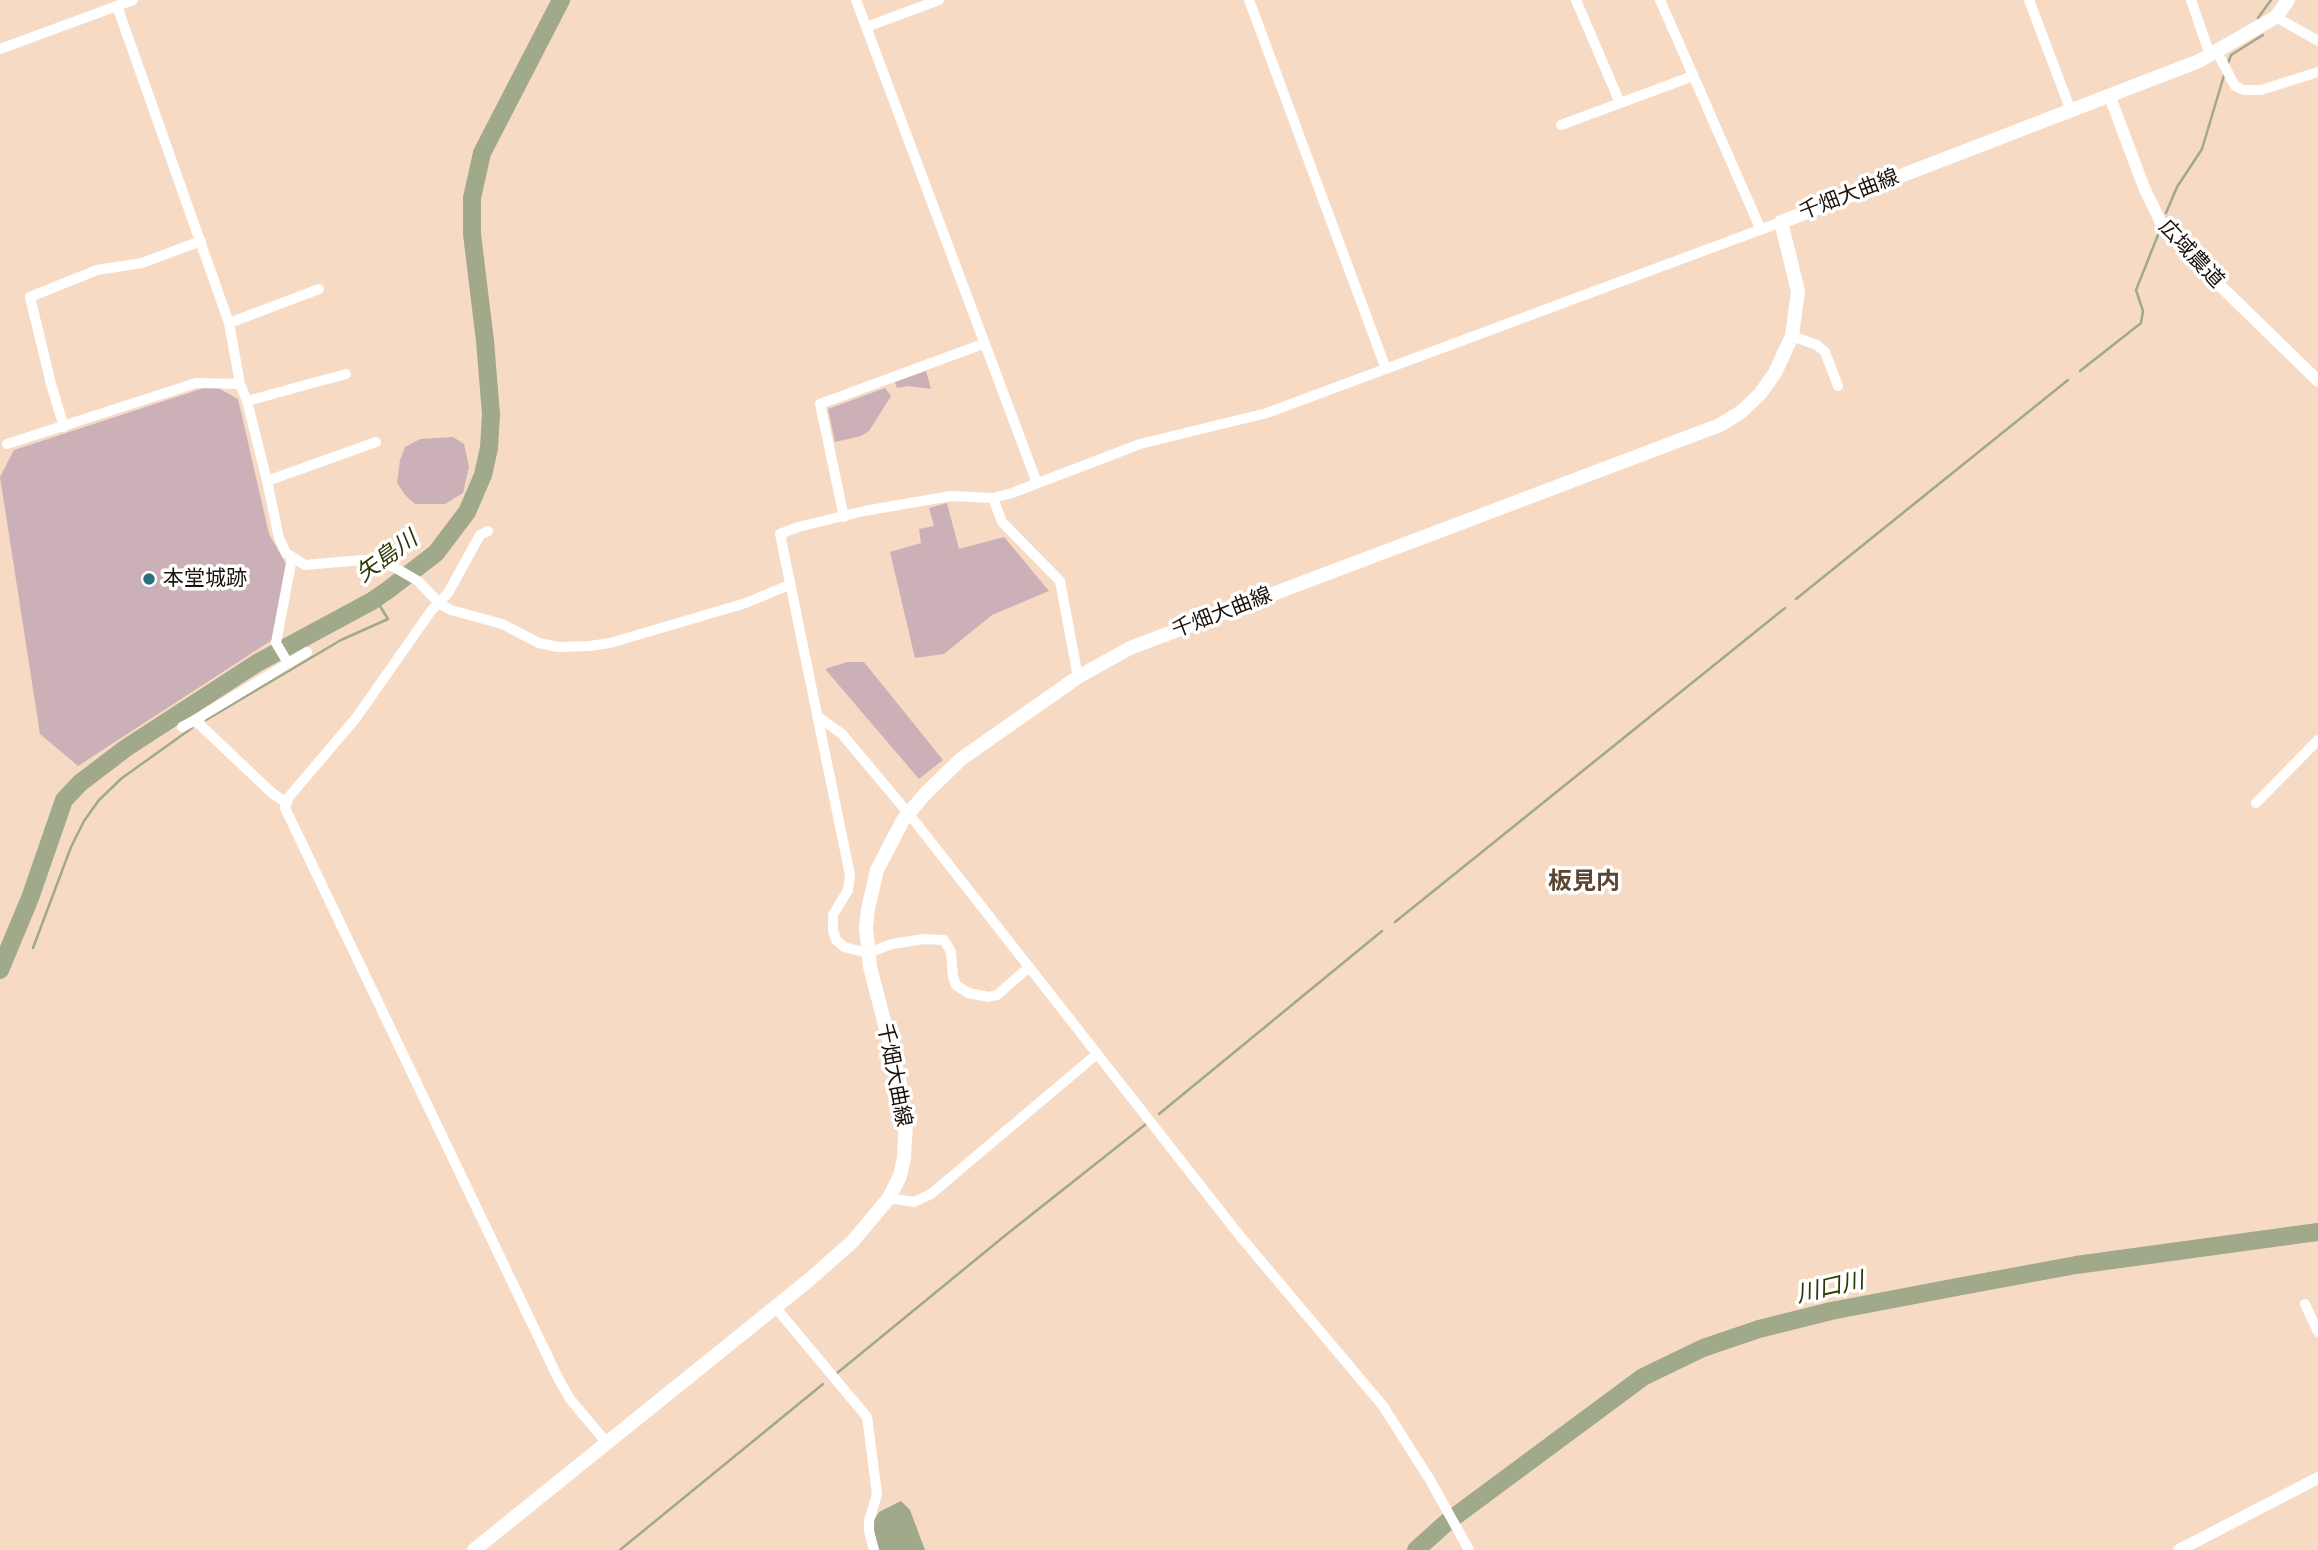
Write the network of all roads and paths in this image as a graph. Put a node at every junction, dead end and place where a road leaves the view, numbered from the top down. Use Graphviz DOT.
graph roads {
  1 [pos="133,0"];
  2 [pos="856,0"];
  3 [pos="939,0"];
  4 [pos="1249,0"];
  5 [pos="1576,0"];
  6 [pos="1660,0"];
  7 [pos="2029,0"];
  8 [pos="2191,0"];
  9 [pos="2288,0"];
  10 [pos="117,6"];
  11 [pos="2276,17"];
  12 [pos="866,27"];
  13 [pos="2318,41"];
  14 [pos="0,49"];
  15 [pos="2217,57"];
  16 [pos="2318,72"];
  17 [pos="1693,76"];
  18 [pos="2110,97"];
  19 [pos="1620,103"];
  20 [pos="2071,111"];
  21 [pos="1561,125"];
  22 [pos="1781,222"];
  23 [pos="1761,230"];
  24 [pos="201,242"];
  25 [pos="319,289"];
  26 [pos="229,323"];
  27 [pos="1792,336"];
  28 [pos="983,344"];
  29 [pos="1385,369"];
  30 [pos="346,374"];
  31 [pos="2318,382"];
  32 [pos="240,384"];
  33 [pos="1838,386"];
  34 [pos="247,401"];
  35 [pos="64,427"];
  36 [pos="376,442"];
  37 [pos="7,444"];
  38 [pos="267,481"];
  39 [pos="1037,483"];
  40 [pos="993,498"];
  41 [pos="844,517"];
  42 [pos="488,531"];
  43 [pos="292,558"];
  44 [pos="789,585"];
  45 [pos="440,604"];
  46 [pos="307,652"];
  47 [pos="287,663"];
  48 [pos="1077,677"];
  49 [pos="817,716"];
  50 [pos="195,720"];
  51 [pos="182,727"];
  52 [pos="2318,740"];
  53 [pos="287,803"];
  54 [pos="2256,803"];
  55 [pos="909,814"];
  56 [pos="868,953"];
  57 [pos="1029,967"];
  58 [pos="1097,1054"];
  59 [pos="889,1198"];
  60 [pos="2305,1304"];
  61 [pos="775,1307"];
  62 [pos="2318,1332"];
  63 [pos="606,1442"];
  64 [pos="2318,1478"];
  65 [pos="474,1550"];
  66 [pos="874,1550"];
  67 [pos="1469,1550"];
  68 [pos="2179,1550"];
  1 -- 10 [label="street"];
  2 -- 12 [label="street"];
  3 -- 12 [label="street"];
  4 -- 29 [label="street"];
  5 -- 19 [label="street"];
  6 -- 17 [label="street"];
  7 -- 20 [label="street"];
  8 -- 15 [label="street"];
  9 -- 11 [label="main road, 千畑大曲線"];
  10 -- 14 [label="street"];
  10 -- 24 [label="street"];
  11 -- 13 [label="street"];
  11 -- 15 [label="main road, 千畑大曲線"];
  12 -- 28 [label="street"];
  15 -- 16 [label="street"];
  15 -- 18 [label="main road, 千畑大曲線"];
  17 -- 19 [label="street"];
  17 -- 23 [label="street"];
  18 -- 20 [label="main road, 千畑大曲線"];
  18 -- 31 [label="street, 広域農道"];
  19 -- 21 [label="street"];
  20 -- 22 [label="main road, 千畑大曲線"];
  22 -- 23 [label="street"];
  22 -- 27 [label="main road, 千畑大曲線"];
  23 -- 29 [label="street"];
  24 -- 26 [label="street"];
  24 -- 35 [label="street"];
  25 -- 26 [label="street"];
  26 -- 32 [label="street"];
  27 -- 33 [label="street"];
  27 -- 48 [label="main road, 千畑大曲線"];
  28 -- 39 [label="street"];
  28 -- 41 [label="street"];
  29 -- 39 [label="street"];
  30 -- 34 [label="street"];
  32 -- 34 [label="street"];
  32 -- 35 [label="street"];
  34 -- 38 [label="street"];
  35 -- 37 [label="street"];
  36 -- 38 [label="street"];
  38 -- 43 [label="street"];
  39 -- 40 [label="street"];
  40 -- 41 [label="street"];
  40 -- 48 [label="street"];
  41 -- 44 [label="street"];
  42 -- 45 [label="street"];
  43 -- 45 [label="street"];
  43 -- 47 [label="street"];
  44 -- 45 [label="street"];
  44 -- 49 [label="street"];
  45 -- 53 [label="street"];
  46 -- 47 [label="street"];
  47 -- 50 [label="street"];
  48 -- 55 [label="main road, 千畑大曲線"];
  49 -- 55 [label="street"];
  49 -- 56 [label="street"];
  50 -- 51 [label="street"];
  50 -- 53 [label="street"];
  52 -- 54 [label="street"];
  53 -- 63 [label="street"];
  55 -- 56 [label="main road, 千畑大曲線"];
  55 -- 57 [label="street"];
  56 -- 57 [label="street"];
  56 -- 59 [label="main road, 千畑大曲線"];
  57 -- 58 [label="street"];
  58 -- 59 [label="street"];
  58 -- 67 [label="street"];
  59 -- 61 [label="main road, 千畑大曲線"];
  60 -- 62 [label="street"];
  61 -- 63 [label="main road, 千畑大曲線"];
  61 -- 66 [label="street"];
  63 -- 65 [label="main road, 千畑大曲線"];
  64 -- 68 [label="street"];
}
